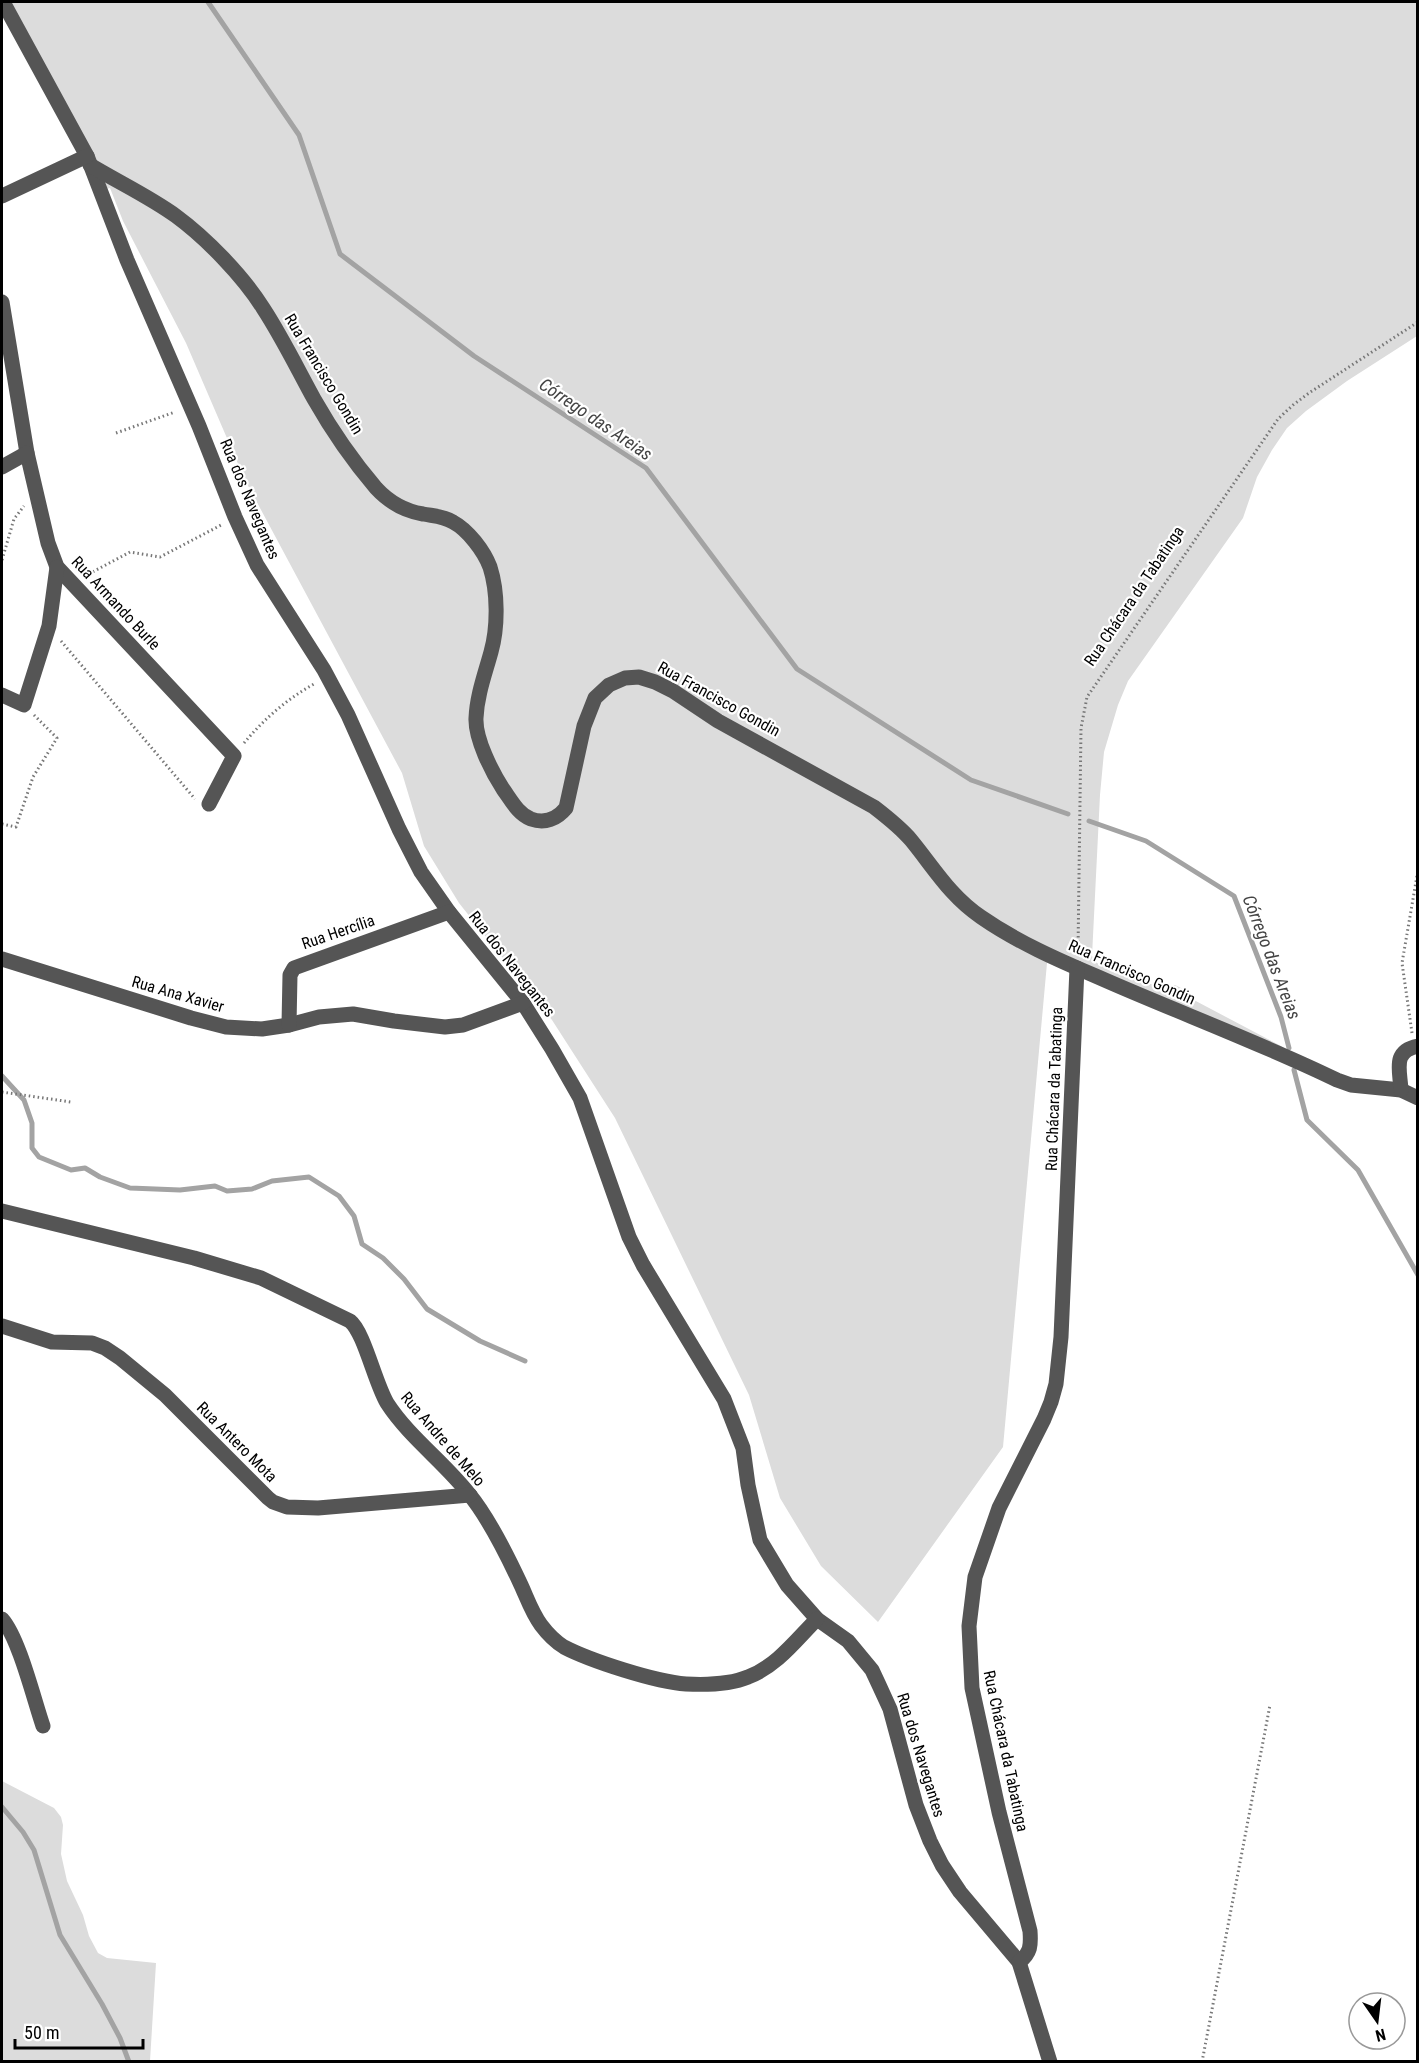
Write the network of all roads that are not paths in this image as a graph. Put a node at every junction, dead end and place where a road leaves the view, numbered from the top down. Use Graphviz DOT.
graph roads {
  1 [pos="3,2"];
  2 [pos="88,161"];
  3 [pos="2,196"];
  4 [pos="2,310"];
  5 [pos="27,453"];
  6 [pos="2,467"];
  7 [pos="57,567"];
  8 [pos="2,695"];
  9 [pos="209,804"];
  10 [pos="449,912"];
  11 [pos="2,959"];
  12 [pos="1077,968"];
  13 [pos="523,1003"];
  14 [pos="289,1025"];
  15 [pos="1416,1047"];
  16 [pos="1401,1090"];
  17 [pos="1418,1098"];
  18 [pos="2,1212"];
  19 [pos="2,1326"];
  20 [pos="470,1495"];
  21 [pos="2,1619"];
  22 [pos="817,1619"];
  23 [pos="43,1726"];
  24 [pos="1020,1962"];
  25 [pos="1050,2061"];
  1 -- 2 [label="street, Rua dos Navegantes"];
  2 -- 3 [label="street"];
  2 -- 10 [label="street, Rua dos Navegantes"];
  2 -- 12 [label="street, Rua Francisco Gondin"];
  4 -- 5 [label="street, Rua Armando Burle"];
  5 -- 6 [label="street"];
  5 -- 7 [label="street, Rua Armando Burle"];
  7 -- 8 [label="street"];
  7 -- 9 [label="street, Rua Armando Burle"];
  10 -- 13 [label="street, Rua dos Navegantes"];
  10 -- 14 [label="street, Rua Hercília"];
  11 -- 14 [label="street, Rua Ana Xavier"];
  12 -- 16 [label="street, Rua Francisco Gondin"];
  12 -- 24 [label="street, Rua Chácara da Tabatinga"];
  13 -- 14 [label="street, Rua Ana Xavier"];
  13 -- 22 [label="street, Rua dos Navegantes"];
  15 -- 16 [label="street"];
  16 -- 17 [label="street, Rua Francisco Gondin"];
  18 -- 20 [label="street, Rua Andre de Melo"];
  19 -- 20 [label="street, Rua Antero Mota"];
  20 -- 22 [label="street, Rua Andre de Melo"];
  21 -- 23 [label="street"];
  22 -- 24 [label="street, Rua dos Navegantes"];
  24 -- 25 [label="street, Rua dos Navegantes"];
}
